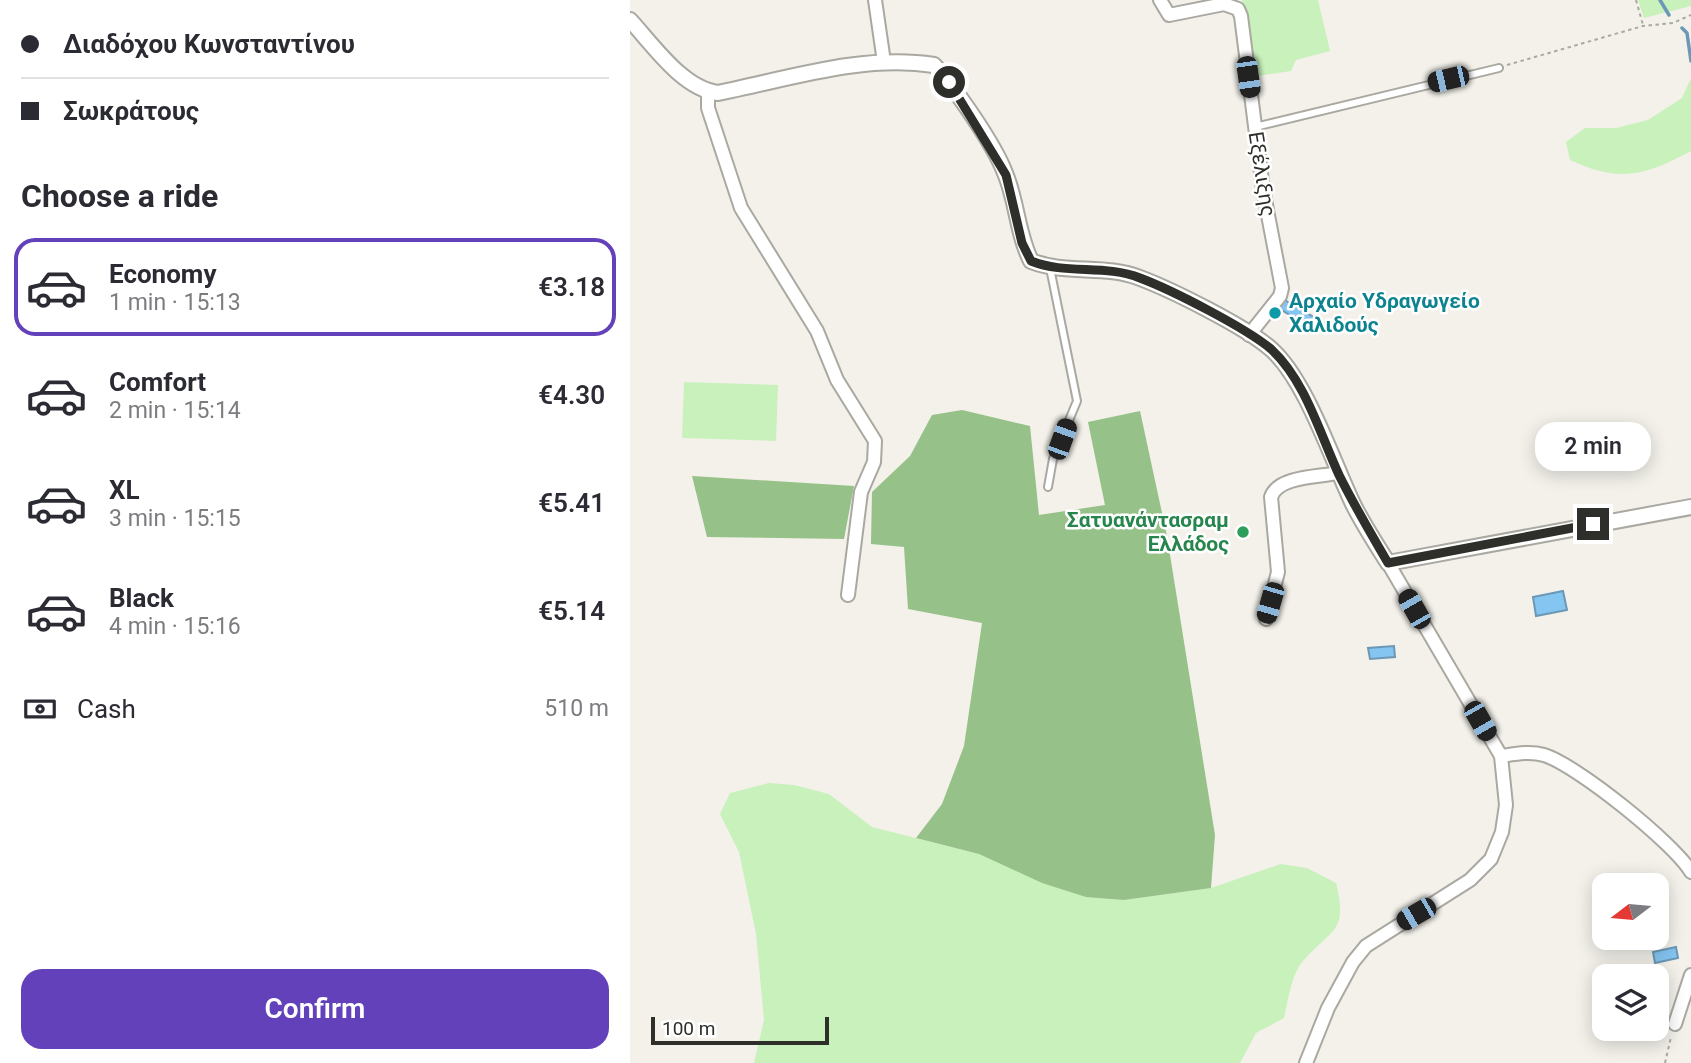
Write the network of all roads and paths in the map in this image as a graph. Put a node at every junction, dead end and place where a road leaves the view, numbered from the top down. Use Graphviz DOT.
graph roads {
  1 [pos="875,0"];
  2 [pos="1160,0"];
  3 [pos="1636,0"];
  4 [pos="1691,15"];
  5 [pos="630,20"];
  6 [pos="1643,26"];
  7 [pos="884,62"];
  8 [pos="1499,68"];
  9 [pos="708,92"];
  10 [pos="1255,127"];
  11 [pos="1050,268"];
  12 [pos="1249,335"];
  13 [pos="1338,473"];
  14 [pos="1048,487"];
  15 [pos="1691,508"];
  16 [pos="1388,563"];
  17 [pos="848,595"];
  18 [pos="1266,619"];
  19 [pos="1501,756"];
  20 [pos="1691,872"];
  21 [pos="1691,975"];
  22 [pos="1675,1024"];
  23 [pos="1306,1063"];
  24 [pos="1665,1063"];
  1 -- 7 [label="street"];
  2 -- 10 [label="street, Εξέλιξης"];
  3 -- 6 [label="path"];
  4 -- 6 [label="path"];
  5 -- 9 [label="street"];
  6 -- 8 [label="path"];
  7 -- 9 [label="street"];
  7 -- 11 [label="street"];
  8 -- 10 [label="lane"];
  9 -- 17 [label="street"];
  10 -- 12 [label="street, Εξέλιξης"];
  11 -- 12 [label="street"];
  11 -- 14 [label="lane"];
  12 -- 13 [label="street"];
  13 -- 16 [label="street"];
  13 -- 18 [label="street"];
  15 -- 16 [label="street"];
  16 -- 19 [label="street"];
  19 -- 20 [label="street"];
  19 -- 23 [label="street"];
  21 -- 22 [label="street"];
  22 -- 24 [label="path"];
}
